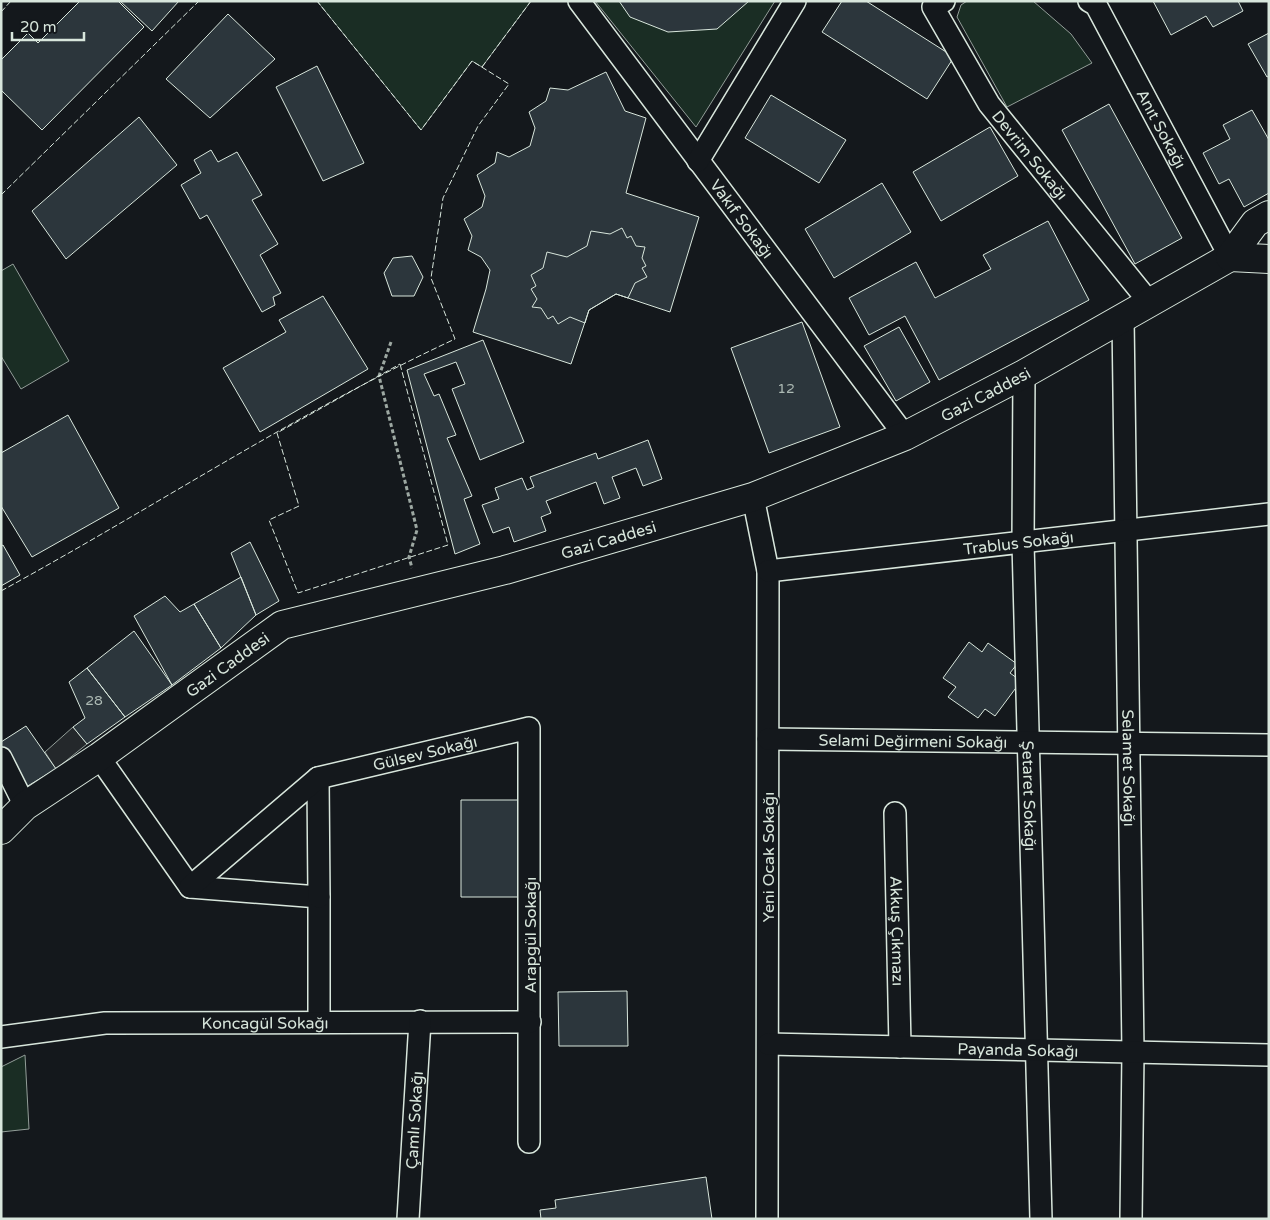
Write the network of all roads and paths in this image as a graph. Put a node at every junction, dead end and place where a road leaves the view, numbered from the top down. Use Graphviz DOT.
graph roads {
  1 [pos="579,1"];
  2 [pos="795,1"];
  3 [pos="944,1"];
  4 [pos="1089,1"];
  5 [pos="698,160"];
  6 [pos="1269,215"];
  7 [pos="1269,236"];
  8 [pos="1230,257"];
  9 [pos="1269,259"];
  10 [pos="1150,303"];
  11 [pos="1123,318"];
  12 [pos="391,342"];
  13 [pos="1024,374"];
  14 [pos="905,436"];
  15 [pos="752,497"];
  16 [pos="1269,514"];
  17 [pos="1126,531"];
  18 [pos="1023,543"];
  19 [pos="768,570"];
  20 [pos="417,592"];
  21 [pos="529,728"];
  22 [pos="768,739"];
  23 [pos="1028,742"];
  24 [pos="1129,744"];
  25 [pos="1269,745"];
  26 [pos="99,757"];
  27 [pos="1,758"];
  28 [pos="318,778"];
  29 [pos="25,806"];
  30 [pos="895,813"];
  31 [pos="1,830"];
  32 [pos="190,887"];
  33 [pos="319,897"];
  34 [pos="319,1022"];
  35 [pos="420,1022"];
  36 [pos="530,1022"];
  37 [pos="1,1037"];
  38 [pos="768,1044"];
  39 [pos="900,1047"];
  40 [pos="1036,1050"];
  41 [pos="1134,1052"];
  42 [pos="1269,1055"];
  43 [pos="529,1142"];
  44 [pos="408,1219"];
  45 [pos="767,1219"];
  46 [pos="1041,1219"];
  47 [pos="1131,1219"];
  1 -- 5 [label="street, Vakıf Sokağı"];
  2 -- 5 [label="street"];
  3 -- 10 [label="street, Devrim Sokağı"];
  4 -- 8 [label="street, Anıt Sokağı"];
  5 -- 14 [label="street, Vakıf Sokağı"];
  6 -- 8 [label="street"];
  7 -- 8 [label="street, Gazi Caddesi"];
  8 -- 9 [label="street"];
  8 -- 10 [label="street, Gazi Caddesi"];
  10 -- 11 [label="street, Gazi Caddesi"];
  11 -- 13 [label="street, Gazi Caddesi"];
  11 -- 17 [label="street, Selamet Sokağı"];
  12 -- 20 [label="path"];
  13 -- 14 [label="street, Gazi Caddesi"];
  13 -- 18 [label="street, Şetaret Sokağı"];
  14 -- 15 [label="street, Gazi Caddesi"];
  15 -- 19 [label="street, Yeni Ocak Sokağı"];
  15 -- 20 [label="street, Gazi Caddesi"];
  16 -- 17 [label="street, Trablus Sokağı"];
  17 -- 18 [label="street, Trablus Sokağı"];
  17 -- 24 [label="street, Selamet Sokağı"];
  18 -- 19 [label="street, Trablus Sokağı"];
  18 -- 23 [label="street, Şetaret Sokağı"];
  19 -- 22 [label="street, Yeni Ocak Sokağı"];
  20 -- 26 [label="street, Gazi Caddesi"];
  21 -- 28 [label="street, Gülsev Sokağı"];
  21 -- 36 [label="street, Arapgül Sokağı"];
  22 -- 23 [label="street, Selami Değirmeni Sokağı"];
  22 -- 38 [label="street, Yeni Ocak Sokağı"];
  23 -- 24 [label="street, Selami Değirmeni Sokağı"];
  23 -- 40 [label="street, Şetaret Sokağı"];
  24 -- 25 [label="street, Selami Değirmeni Sokağı"];
  24 -- 41 [label="street, Selamet Sokağı"];
  26 -- 29 [label="street, Gazi Caddesi"];
  26 -- 32 [label="street"];
  27 -- 29 [label="street"];
  28 -- 32 [label="street, Gülsev Sokağı"];
  28 -- 33 [label="street"];
  29 -- 31 [label="street, Gazi Caddesi"];
  30 -- 39 [label="street, Akkuş Çıkmazı"];
  32 -- 33 [label="street"];
  33 -- 34 [label="street"];
  34 -- 35 [label="street, Koncagül Sokağı"];
  34 -- 37 [label="street, Koncagül Sokağı"];
  35 -- 36 [label="street, Koncagül Sokağı"];
  35 -- 44 [label="street, Çamlı Sokağı"];
  36 -- 43 [label="street, Arapgül Sokağı"];
  38 -- 39 [label="street, Payanda Sokağı"];
  38 -- 45 [label="street, Yeni Ocak Sokağı"];
  39 -- 40 [label="street, Payanda Sokağı"];
  40 -- 41 [label="street, Payanda Sokağı"];
  40 -- 46 [label="street, Şetaret Sokağı"];
  41 -- 42 [label="street, Payanda Sokağı"];
  41 -- 47 [label="street, Selamet Sokağı"];
}
